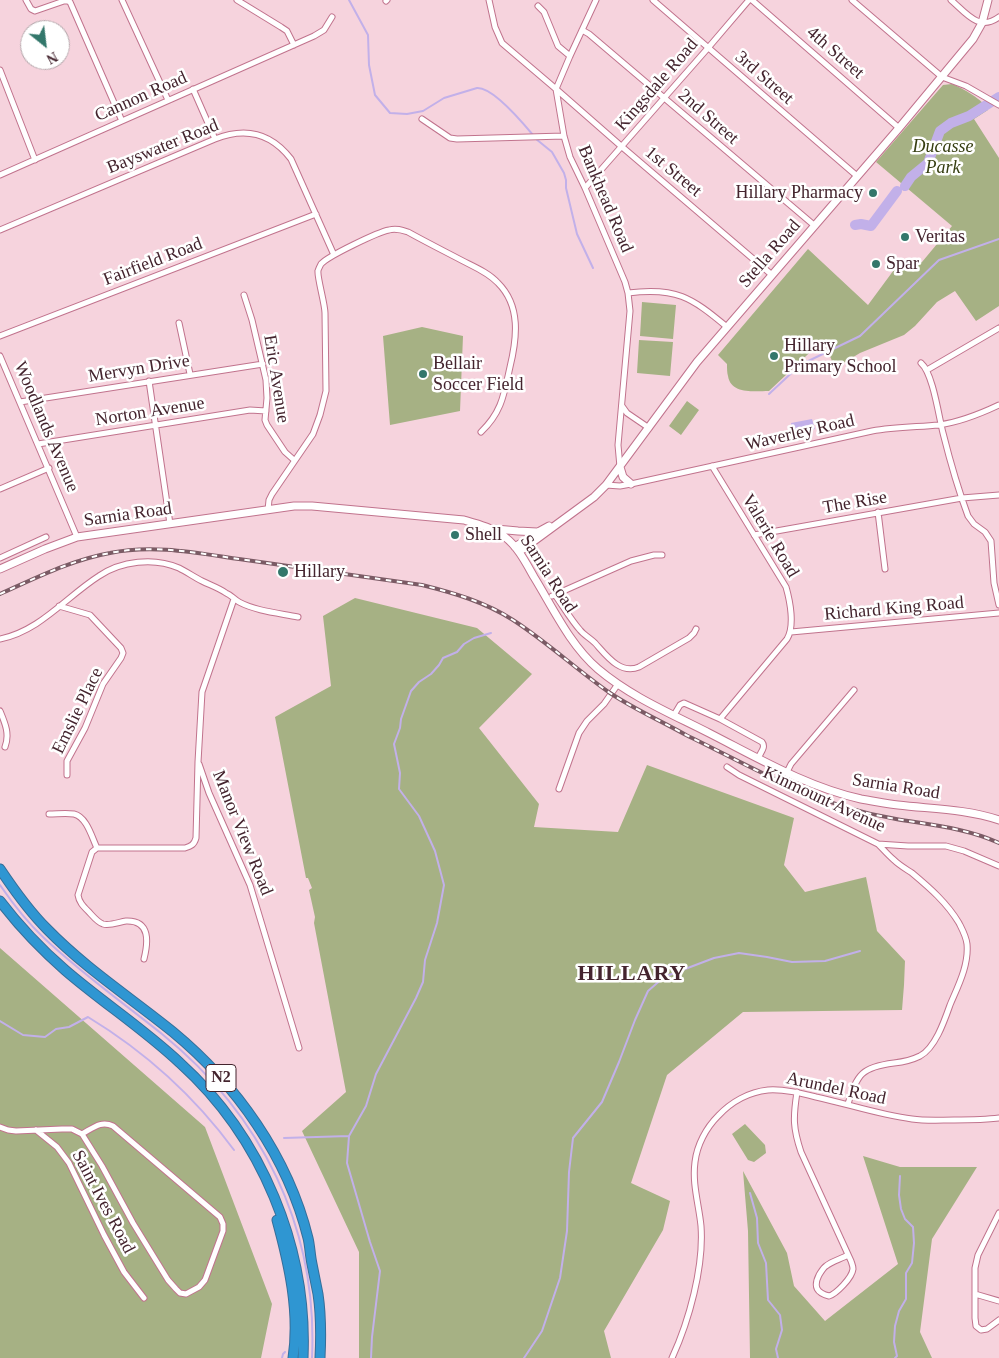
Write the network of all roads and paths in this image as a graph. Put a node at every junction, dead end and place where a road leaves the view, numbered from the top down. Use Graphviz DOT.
graph roads {
  1 [pos="26,0"];
  2 [pos="122,0"];
  3 [pos="237,0"];
  4 [pos="489,0"];
  5 [pos="596,0"];
  6 [pos="652,0"];
  7 [pos="750,0"];
  8 [pos="852,0"];
  9 [pos="951,0"];
  10 [pos="988,0"];
  11 [pos="538,6"];
  12 [pos="999,16"];
  13 [pos="332,17"];
  14 [pos="982,23"];
  15 [pos="582,30"];
  16 [pos="294,45"];
  17 [pos="708,48"];
  18 [pos="570,56"];
  19 [pos="0,70"];
  20 [pos="942,77"];
  21 [pos="193,89"];
  22 [pos="556,89"];
  23 [pos="665,97"];
  24 [pos="168,100"];
  25 [pos="998,105"];
  26 [pos="422,119"];
  27 [pos="122,121"];
  28 [pos="899,128"];
  29 [pos="564,136"];
  30 [pos="214,139"];
  31 [pos="621,146"];
  32 [pos="35,160"];
  33 [pos="0,175"];
  34 [pos="857,176"];
  35 [pos="585,188"];
  36 [pos="316,214"];
  37 [pos="815,226"];
  38 [pos="0,230"];
  39 [pos="334,255"];
  40 [pos="772,275"];
  41 [pos="628,293"];
  42 [pos="244,294"];
  43 [pos="179,322"];
  44 [pos="727,327"];
  45 [pos="999,328"];
  46 [pos="0,336"];
  47 [pos="0,356"];
  48 [pos="921,363"];
  49 [pos="263,364"];
  50 [pos="927,370"];
  51 [pos="190,374"];
  52 [pos="149,381"];
  53 [pos="20,402"];
  54 [pos="999,405"];
  55 [pos="622,406"];
  56 [pos="266,411"];
  57 [pos="155,425"];
  58 [pos="941,425"];
  59 [pos="649,428"];
  60 [pos="480,432"];
  61 [pos="38,444"];
  62 [pos="294,460"];
  63 [pos="712,466"];
  64 [pos="620,467"];
  65 [pos="48,468"];
  66 [pos="631,484"];
  67 [pos="606,485"];
  68 [pos="0,490"];
  69 [pos="999,495"];
  70 [pos="962,498"];
  71 [pos="268,510"];
  72 [pos="878,512"];
  73 [pos="563,519"];
  74 [pos="170,524"];
  75 [pos="488,527"];
  76 [pos="538,532"];
  77 [pos="754,535"];
  78 [pos="46,537"];
  79 [pos="77,537"];
  80 [pos="517,550"];
  81 [pos="12,553"];
  82 [pos="662,555"];
  83 [pos="0,558"];
  84 [pos="17,562"];
  85 [pos="0,569"];
  86 [pos="885,569"];
  87 [pos="555,595"];
  88 [pos="234,599"];
  89 [pos="547,599"];
  90 [pos="999,605"];
  91 [pos="60,606"];
  92 [pos="999,613"];
  93 [pos="298,617"];
  94 [pos="696,629"];
  95 [pos="791,632"];
  96 [pos="0,639"];
  97 [pos="618,684"];
  98 [pos="854,690"];
  99 [pos="0,711"];
  100 [pos="674,715"];
  101 [pos="720,719"];
  102 [pos="6,747"];
  103 [pos="758,758"];
  104 [pos="198,762"];
  105 [pos="727,768"];
  106 [pos="786,772"];
  107 [pos="67,775"];
  108 [pos="559,788"];
  109 [pos="49,814"];
  110 [pos="999,820"];
  111 [pos="878,844"];
  112 [pos="97,848"];
  113 [pos="999,866"];
  114 [pos="0,869"];
  115 [pos="0,901"];
  116 [pos="144,959"];
  117 [pos="300,1048"];
  118 [pos="797,1092"];
  119 [pos="848,1104"];
  120 [pos="999,1118"];
  121 [pos="0,1127"];
  122 [pos="36,1130"];
  123 [pos="82,1134"];
  124 [pos="259,1164"];
  125 [pos="999,1213"];
  126 [pos="848,1255"];
  127 [pos="976,1294"];
  128 [pos="318,1295"];
  129 [pos="144,1298"];
  130 [pos="999,1301"];
  131 [pos="999,1320"];
  132 [pos="293,1358"];
  133 [pos="303,1358"];
  134 [pos="320,1358"];
  135 [pos="326,1358"];
  136 [pos="672,1358"];
  1 -- 27 [label="street"];
  2 -- 24 [label="street"];
  3 -- 16 [label="street"];
  4 -- 22 [label="street"];
  5 -- 15 [label="street"];
  6 -- 17 [label="street, 3rd Street"];
  7 -- 17 [label="street, Kingsdale Road"];
  7 -- 28 [label="street, 4th Street"];
  8 -- 20 [label="street"];
  9 -- 14 [label="street"];
  10 -- 14 [label="main road, Stella Road"];
  11 -- 18 [label="street"];
  12 -- 14 [label="street"];
  13 -- 16 [label="street, Cannon Road"];
  14 -- 20 [label="main road, Stella Road"];
  15 -- 18 [label="street"];
  15 -- 23 [label="street, 2nd Street"];
  16 -- 21 [label="street, Cannon Road"];
  17 -- 23 [label="street, Kingsdale Road"];
  17 -- 34 [label="street, 3rd Street"];
  18 -- 22 [label="street"];
  19 -- 32 [label="street"];
  20 -- 25 [label="street"];
  20 -- 28 [label="main road, Stella Road"];
  21 -- 24 [label="street, Cannon Road"];
  21 -- 30 [label="street"];
  22 -- 29 [label="street, Bankhead Road"];
  22 -- 31 [label="street, 1st Street"];
  23 -- 31 [label="street, Kingsdale Road"];
  23 -- 37 [label="street, 2nd Street"];
  24 -- 27 [label="street, Cannon Road"];
  26 -- 29 [label="street"];
  27 -- 32 [label="street, Cannon Road"];
  28 -- 34 [label="main road, Stella Road"];
  29 -- 35 [label="street, Bankhead Road"];
  30 -- 36 [label="street, Bayswater Road"];
  30 -- 38 [label="street, Bayswater Road"];
  31 -- 35 [label="street, Kingsdale Road"];
  31 -- 40 [label="street, 1st Street"];
  32 -- 33 [label="street, Cannon Road"];
  34 -- 37 [label="main road, Stella Road"];
  35 -- 41 [label="street, Bankhead Road"];
  36 -- 39 [label="street, Bayswater Road"];
  36 -- 46 [label="street, Fairfield Road"];
  37 -- 40 [label="main road, Stella Road"];
  39 -- 60 [label="street"];
  39 -- 62 [label="street"];
  40 -- 44 [label="main road, Stella Road"];
  41 -- 44 [label="street"];
  41 -- 55 [label="street, Bankhead Road"];
  42 -- 49 [label="street, Eric Avenue"];
  43 -- 51 [label="street"];
  44 -- 59 [label="main road, Stella Road"];
  45 -- 50 [label="street"];
  47 -- 53 [label="street, Woodlands Avenue"];
  48 -- 50 [label="street"];
  49 -- 51 [label="street, Mervyn Drive"];
  49 -- 56 [label="street, Eric Avenue"];
  50 -- 58 [label="street"];
  51 -- 52 [label="street, Mervyn Drive"];
  52 -- 53 [label="street, Mervyn Drive"];
  52 -- 57 [label="street"];
  53 -- 61 [label="street, Woodlands Avenue"];
  54 -- 58 [label="street, Waverley Road"];
  55 -- 59 [label="street"];
  55 -- 64 [label="street, Bankhead Road"];
  56 -- 57 [label="street, Norton Avenue"];
  56 -- 62 [label="street, Eric Avenue"];
  57 -- 61 [label="street, Norton Avenue"];
  57 -- 74 [label="street"];
  58 -- 63 [label="street, Waverley Road"];
  58 -- 70 [label="street"];
  59 -- 64 [label="main road, Stella Road"];
  61 -- 65 [label="street, Woodlands Avenue"];
  62 -- 71 [label="street"];
  63 -- 66 [label="street, Waverley Road"];
  63 -- 77 [label="street, Valerie Road"];
  64 -- 66 [label="main road"];
  64 -- 67 [label="main road, Stella Road"];
  65 -- 68 [label="street"];
  65 -- 79 [label="street, Woodlands Avenue"];
  66 -- 67 [label="street, Waverley Road"];
  67 -- 73 [label="main road, Stella Road"];
  69 -- 70 [label="street, The Rise"];
  70 -- 72 [label="street, The Rise"];
  70 -- 90 [label="street"];
  71 -- 74 [label="main road, Sarnia Road"];
  71 -- 75 [label="main road, Sarnia Road"];
  72 -- 77 [label="street, The Rise"];
  72 -- 86 [label="street"];
  73 -- 76 [label="main road, Stella Road"];
  73 -- 80 [label="main road, Stella Road"];
  74 -- 79 [label="main road, Sarnia Road"];
  75 -- 76 [label="main road"];
  75 -- 80 [label="main road, Sarnia Road"];
  76 -- 80 [label="main road, Stella Road"];
  77 -- 95 [label="street, Valerie Road"];
  78 -- 81 [label="street"];
  79 -- 84 [label="main road, Sarnia Road"];
  80 -- 89 [label="main road, Sarnia Road"];
  81 -- 83 [label="street"];
  81 -- 84 [label="street"];
  82 -- 87 [label="street"];
  84 -- 85 [label="main road, Sarnia Road"];
  87 -- 89 [label="street"];
  87 -- 94 [label="street"];
  88 -- 91 [label="street"];
  88 -- 93 [label="street"];
  88 -- 104 [label="street, Manor View Road"];
  89 -- 97 [label="main road, Sarnia Road"];
  91 -- 96 [label="street"];
  91 -- 107 [label="street, Emslie Place"];
  92 -- 95 [label="street, Richard King Road"];
  95 -- 101 [label="street"];
  97 -- 100 [label="main road, Sarnia Road"];
  97 -- 108 [label="street"];
  98 -- 106 [label="street"];
  99 -- 102 [label="street"];
  100 -- 101 [label="street"];
  100 -- 103 [label="main road, Sarnia Road"];
  101 -- 103 [label="street"];
  103 -- 106 [label="main road, Sarnia Road"];
  104 -- 112 [label="street"];
  104 -- 117 [label="street, Manor View Road"];
  105 -- 111 [label="street, Kinmount Avenue"];
  106 -- 110 [label="main road, Sarnia Road"];
  109 -- 112 [label="street"];
  111 -- 113 [label="street, Kinmount Avenue"];
  111 -- 119 [label="street"];
  112 -- 116 [label="street"];
  114 -- 128 [label="highway, N2"];
  115 -- 124 [label="highway, N2"];
  118 -- 119 [label="street, Arundel Road"];
  118 -- 126 [label="street"];
  118 -- 136 [label="street, Arundel Road"];
  119 -- 120 [label="street, Arundel Road"];
  121 -- 122 [label="street"];
  122 -- 123 [label="street"];
  122 -- 129 [label="street, Saint Ives Road"];
  123 -- 123 [label="street"];
  124 -- 132 [label="highway"];
  124 -- 133 [label="highway, N2"];
  125 -- 127 [label="street"];
  126 -- 126 [label="street"];
  127 -- 130 [label="street"];
  127 -- 131 [label="street"];
  128 -- 134 [label="highway, N2"];
  128 -- 135 [label="highway"];
}
